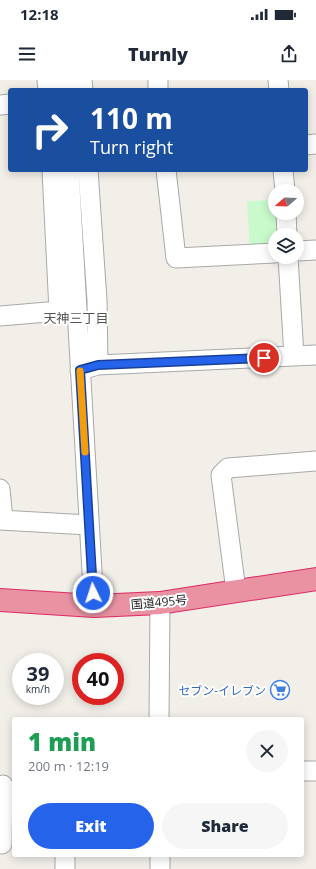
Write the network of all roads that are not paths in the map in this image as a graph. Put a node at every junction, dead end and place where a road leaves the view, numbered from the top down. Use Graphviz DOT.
graph roads {
  1 [pos="52,172"];
  2 [pos="69,172"];
  3 [pos="88,172"];
  4 [pos="166,172"];
  5 [pos="283,172"];
  6 [pos="284,184"];
  7 [pos="316,250"];
  8 [pos="304,251"];
  9 [pos="268,253"];
  10 [pos="288,264"];
  11 [pos="59,311"];
  12 [pos="78,314"];
  13 [pos="0,316"];
  14 [pos="316,355"];
  15 [pos="294,356"];
  16 [pos="98,365"];
  17 [pos="80,370"];
  18 [pos="316,461"];
  19 [pos="0,489"];
  20 [pos="2,520"];
  21 [pos="89,525"];
  22 [pos="316,579"];
  23 [pos="236,591"];
  24 [pos="0,600"];
  25 [pos="160,603"];
  26 [pos="94,606"];
  27 [pos="159,717"];
  28 [pos="316,770"];
  29 [pos="304,771"];
  30 [pos="6,785"];
  31 [pos="2,844"];
  32 [pos="65,857"];
  33 [pos="160,857"];
  34 [pos="65,869"];
  35 [pos="160,869"];
  1 -- 11 [label="street"];
  2 -- 12 [label="street"];
  3 -- 16 [label="street"];
  4 -- 9 [label="street"];
  5 -- 6 [label="street"];
  7 -- 8 [label="street"];
  10 -- 15 [label="street"];
  11 -- 12 [label="street"];
  11 -- 13 [label="street"];
  12 -- 17 [label="street"];
  14 -- 15 [label="street"];
  15 -- 16 [label="street"];
  16 -- 17 [label="street"];
  17 -- 21 [label="street"];
  18 -- 23 [label="street"];
  19 -- 20 [label="street"];
  20 -- 21 [label="street"];
  21 -- 26 [label="street"];
  22 -- 23 [label="highway, 国道495号"];
  23 -- 25 [label="highway, 国道495号"];
  24 -- 26 [label="highway, 国道495号"];
  25 -- 26 [label="highway, 国道495号"];
  25 -- 27 [label="street"];
  28 -- 29 [label="street"];
  30 -- 31 [label="street"];
  32 -- 34 [label="street"];
  33 -- 35 [label="street"];
}
